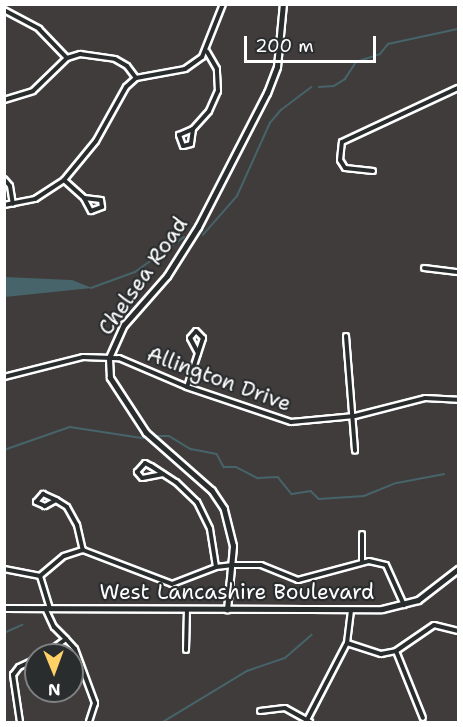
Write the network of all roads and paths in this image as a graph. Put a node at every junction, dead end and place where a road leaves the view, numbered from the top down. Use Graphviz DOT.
graph roads {
  1 [pos="223,4"];
  2 [pos="283,4"];
  3 [pos="4,10"];
  4 [pos="207,52"];
  5 [pos="68,58"];
  6 [pos="136,78"];
  7 [pos="459,88"];
  8 [pos="4,100"];
  9 [pos="193,129"];
  10 [pos="373,171"];
  11 [pos="4,180"];
  12 [pos="64,180"];
  13 [pos="84,198"];
  14 [pos="13,204"];
  15 [pos="4,206"];
  16 [pos="424,268"];
  17 [pos="459,272"];
  18 [pos="346,336"];
  19 [pos="198,353"];
  20 [pos="109,358"];
  21 [pos="4,377"];
  22 [pos="187,387"];
  23 [pos="459,400"];
  24 [pos="355,416"];
  25 [pos="355,451"];
  26 [pos="163,474"];
  27 [pos="56,500"];
  28 [pos="362,534"];
  29 [pos="83,550"];
  30 [pos="362,561"];
  31 [pos="233,565"];
  32 [pos="216,567"];
  33 [pos="4,569"];
  34 [pos="459,569"];
  35 [pos="40,576"];
  36 [pos="405,605"];
  37 [pos="4,608"];
  38 [pos="47,608"];
  39 [pos="187,609"];
  40 [pos="227,609"];
  41 [pos="351,610"];
  42 [pos="459,631"];
  43 [pos="66,639"];
  44 [pos="60,643"];
  45 [pos="347,643"];
  46 [pos="186,650"];
  47 [pos="396,651"];
  48 [pos="24,665"];
  49 [pos="260,711"];
  50 [pos="423,718"];
  51 [pos="307,722"];
  52 [pos="20,723"];
  53 [pos="89,723"];
  1 -- 4 [label="street"];
  2 -- 20 [label="street, Chelsea Road"];
  3 -- 5 [label="street"];
  4 -- 6 [label="street"];
  4 -- 9 [label="street"];
  5 -- 6 [label="street"];
  5 -- 8 [label="street"];
  6 -- 12 [label="street"];
  7 -- 10 [label="street"];
  9 -- 9 [label="street"];
  11 -- 14 [label="street"];
  12 -- 13 [label="street"];
  12 -- 14 [label="street"];
  13 -- 13 [label="street"];
  14 -- 15 [label="street"];
  16 -- 17 [label="street"];
  18 -- 24 [label="street"];
  19 -- 19 [label="street"];
  19 -- 22 [label="street"];
  20 -- 21 [label="street, Allington Drive"];
  20 -- 22 [label="street, Allington Drive"];
  20 -- 31 [label="street, Chelsea Road"];
  22 -- 24 [label="street, Allington Drive"];
  23 -- 24 [label="street, Allington Drive"];
  24 -- 25 [label="street"];
  26 -- 26 [label="street"];
  26 -- 32 [label="street"];
  27 -- 27 [label="street"];
  27 -- 29 [label="street"];
  28 -- 30 [label="street"];
  29 -- 32 [label="street"];
  29 -- 35 [label="street"];
  30 -- 31 [label="street"];
  30 -- 36 [label="street"];
  31 -- 32 [label="street"];
  31 -- 40 [label="street, Chelsea Road"];
  33 -- 35 [label="street"];
  34 -- 36 [label="main road, West Lancashire Boulevard"];
  35 -- 38 [label="street"];
  36 -- 41 [label="main road, West Lancashire Boulevard"];
  37 -- 38 [label="main road, West Lancashire Boulevard"];
  38 -- 39 [label="main road, West Lancashire Boulevard"];
  38 -- 43 [label="street"];
  39 -- 40 [label="main road, West Lancashire Boulevard"];
  39 -- 46 [label="street"];
  40 -- 41 [label="main road, West Lancashire Boulevard"];
  41 -- 45 [label="street"];
  42 -- 47 [label="street"];
  43 -- 44 [label="street"];
  43 -- 53 [label="street"];
  45 -- 47 [label="street"];
  45 -- 51 [label="street"];
  47 -- 50 [label="street"];
  48 -- 52 [label="street"];
  49 -- 51 [label="street"];
}
